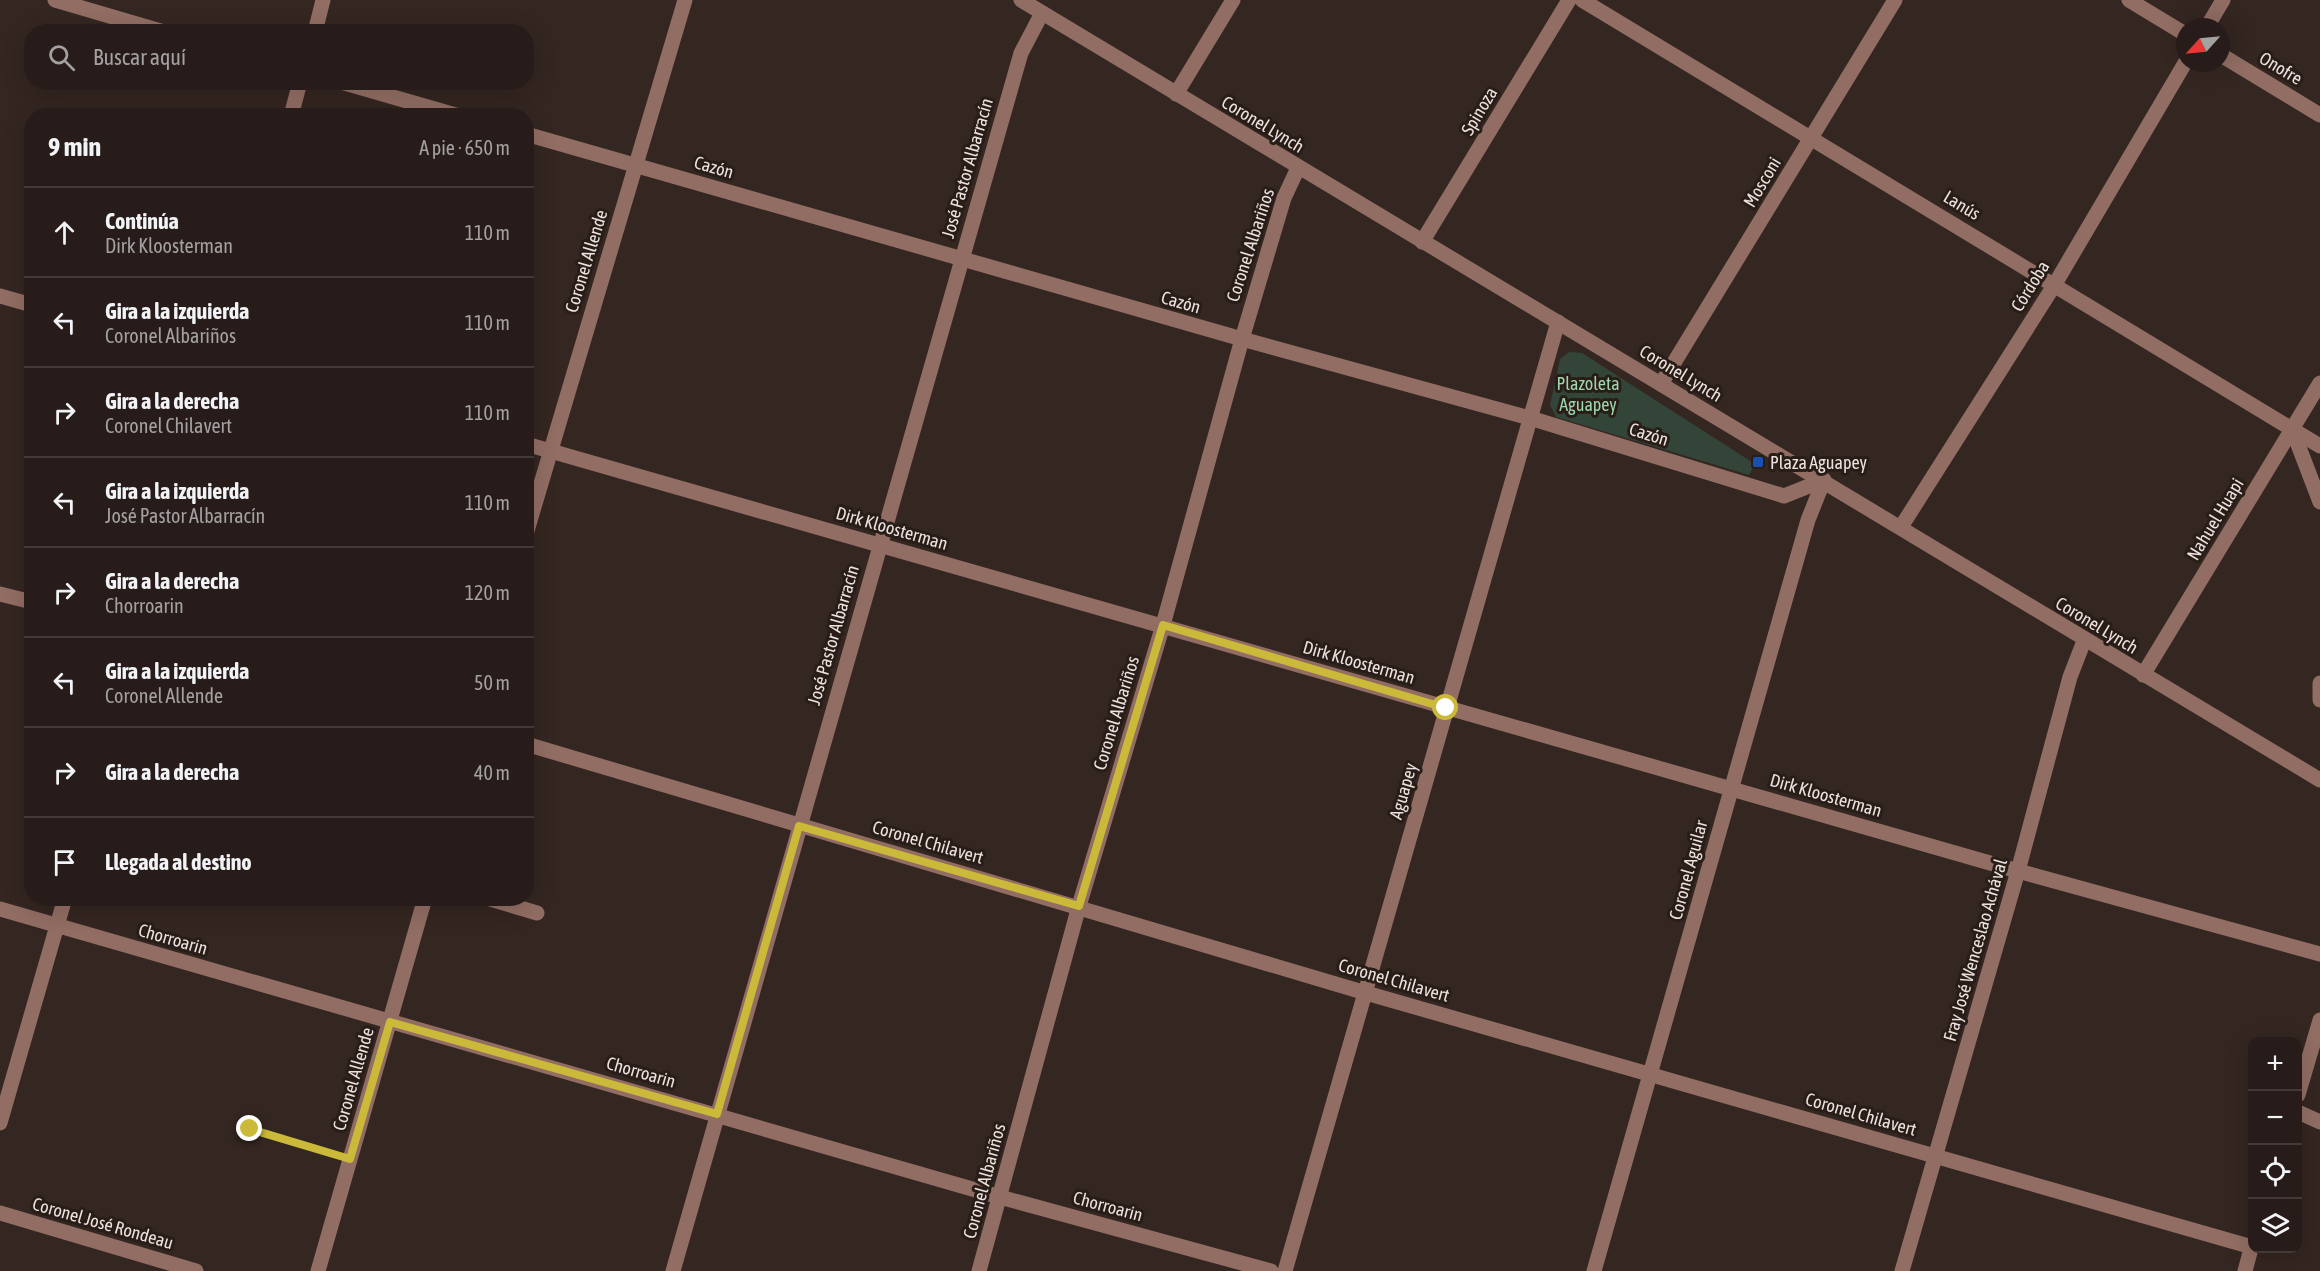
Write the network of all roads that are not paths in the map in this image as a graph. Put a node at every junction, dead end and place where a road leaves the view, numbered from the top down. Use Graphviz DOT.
graph roads {
  1 [pos="55,0"];
  2 [pos="323,0"];
  3 [pos="685,0"];
  4 [pos="1021,0"];
  5 [pos="1233,0"];
  6 [pos="1569,0"];
  7 [pos="1582,0"];
  8 [pos="1894,0"];
  9 [pos="2129,0"];
  10 [pos="2223,0"];
  11 [pos="1042,14"];
  12 [pos="2212,18"];
  13 [pos="137,24"];
  14 [pos="317,24"];
  15 [pos="2176,29"];
  16 [pos="2230,60"];
  17 [pos="2180,72"];
  18 [pos="298,90"];
  19 [pos="369,90"];
  20 [pos="1176,94"];
  21 [pos="293,108"];
  22 [pos="431,108"];
  23 [pos="2320,115"];
  24 [pos="534,136"];
  25 [pos="1812,138"];
  26 [pos="636,165"];
  27 [pos="1298,168"];
  28 [pos="1422,242"];
  29 [pos="961,259"];
  30 [pos="2055,284"];
  31 [pos="0,296"];
  32 [pos="24,303"];
  33 [pos="1558,322"];
  34 [pos="1242,339"];
  35 [pos="2320,383"];
  36 [pos="1661,384"];
  37 [pos="1530,418"];
  38 [pos="2292,429"];
  39 [pos="534,446"];
  40 [pos="2320,446"];
  41 [pos="549,450"];
  42 [pos="1824,480"];
  43 [pos="2320,502"];
  44 [pos="534,505"];
  45 [pos="1901,527"];
  46 [pos="879,545"];
  47 [pos="0,594"];
  48 [pos="24,600"];
  49 [pos="1163,625"];
  50 [pos="2085,641"];
  51 [pos="2143,675"];
  52 [pos="2320,683"];
  53 [pos="2320,700"];
  54 [pos="1446,708"];
  55 [pos="534,746"];
  56 [pos="2320,780"];
  57 [pos="1731,788"];
  58 [pos="799,826"];
  59 [pos="2018,871"];
  60 [pos="63,906"];
  61 [pos="423,906"];
  62 [pos="514,906"];
  63 [pos="1079,906"];
  64 [pos="0,909"];
  65 [pos="537,913"];
  66 [pos="57,926"];
  67 [pos="2320,954"];
  68 [pos="1366,993"];
  69 [pos="2320,1020"];
  70 [pos="390,1022"];
  71 [pos="1652,1075"];
  72 [pos="2299,1091"];
  73 [pos="717,1114"];
  74 [pos="2302,1114"];
  75 [pos="2320,1122"];
  76 [pos="0,1123"];
  77 [pos="1936,1155"];
  78 [pos="1000,1197"];
  79 [pos="0,1213"];
  80 [pos="2248,1245"];
  81 [pos="2250,1253"];
  82 [pos="196,1271"];
  83 [pos="318,1271"];
  84 [pos="673,1271"];
  85 [pos="980,1271"];
  86 [pos="1271,1271"];
  87 [pos="1285,1271"];
  88 [pos="1594,1271"];
  89 [pos="1902,1271"];
  90 [pos="2245,1271"];
  1 -- 13 [label="street"];
  2 -- 14 [label="street"];
  3 -- 26 [label="street, Coronel Allende"];
  4 -- 11 [label="street, Coronel Lynch"];
  5 -- 20 [label="street"];
  6 -- 28 [label="street, Spinoza"];
  7 -- 25 [label="street, Lanús"];
  8 -- 25 [label="street, Mosconi"];
  9 -- 15 [label="street"];
  10 -- 12 [label="street"];
  11 -- 20 [label="street, Coronel Lynch"];
  11 -- 29 [label="street, José Pastor Albarracín"];
  16 -- 23 [label="street, Onofre"];
  17 -- 30 [label="street, Córdoba"];
  18 -- 21 [label="street"];
  19 -- 22 [label="street"];
  20 -- 27 [label="street, Coronel Lynch"];
  24 -- 26 [label="street, Cazón"];
  25 -- 30 [label="street, Lanús"];
  25 -- 36 [label="street, Mosconi"];
  26 -- 29 [label="street, Cazón"];
  26 -- 41 [label="street, Coronel Allende"];
  27 -- 28 [label="street, Coronel Lynch"];
  27 -- 34 [label="street, Coronel Albariños"];
  28 -- 33 [label="street, Coronel Lynch"];
  29 -- 34 [label="street, Cazón"];
  29 -- 46 [label="street, José Pastor Albarracín"];
  30 -- 38 [label="street, Lanús"];
  30 -- 45 [label="street, Córdoba"];
  31 -- 32 [label="street"];
  33 -- 36 [label="street, Coronel Lynch"];
  33 -- 37 [label="street, Aguapey"];
  34 -- 37 [label="street, Cazón"];
  34 -- 49 [label="street, Coronel Albariños"];
  35 -- 38 [label="street, Nahuel Huapi"];
  36 -- 42 [label="street, Coronel Lynch"];
  37 -- 42 [label="street, Cazón"];
  37 -- 54 [label="street, Aguapey"];
  38 -- 40 [label="street, Lanús"];
  38 -- 43 [label="street"];
  38 -- 51 [label="street, Nahuel Huapi"];
  39 -- 41 [label="street, Dirk Kloosterman"];
  41 -- 44 [label="street, Coronel Allende"];
  41 -- 46 [label="street, Dirk Kloosterman"];
  42 -- 45 [label="street, Coronel Lynch"];
  42 -- 57 [label="street, Coronel Aguilar"];
  45 -- 50 [label="street, Coronel Lynch"];
  46 -- 49 [label="street, Dirk Kloosterman"];
  46 -- 58 [label="street, José Pastor Albarracín"];
  47 -- 48 [label="street"];
  49 -- 54 [label="street, Dirk Kloosterman"];
  49 -- 63 [label="street, Coronel Albariños"];
  50 -- 51 [label="street, Coronel Lynch"];
  50 -- 59 [label="street, Fray José Wenceslao Achával"];
  51 -- 56 [label="street, Coronel Lynch"];
  52 -- 53 [label="street"];
  54 -- 57 [label="street, Dirk Kloosterman"];
  54 -- 68 [label="street, Aguapey"];
  55 -- 58 [label="street, Coronel Chilavert"];
  57 -- 59 [label="street, Dirk Kloosterman"];
  57 -- 71 [label="street, Coronel Aguilar"];
  58 -- 63 [label="street, Coronel Chilavert"];
  58 -- 73 [label="street, José Pastor Albarracín"];
  59 -- 67 [label="street, Dirk Kloosterman"];
  59 -- 77 [label="street, Fray José Wenceslao Achával"];
  60 -- 66 [label="street"];
  61 -- 70 [label="street, Coronel Allende"];
  62 -- 65 [label="street"];
  63 -- 68 [label="street, Coronel Chilavert"];
  63 -- 78 [label="street, Coronel Albariños"];
  64 -- 66 [label="street, Chorroarin"];
  66 -- 70 [label="street, Chorroarin"];
  66 -- 76 [label="street"];
  68 -- 71 [label="street, Coronel Chilavert"];
  68 -- 87 [label="street, Aguapey"];
  69 -- 72 [label="street"];
  70 -- 73 [label="street, Chorroarin"];
  70 -- 83 [label="street, Coronel Allende"];
  71 -- 77 [label="street, Coronel Chilavert"];
  71 -- 88 [label="street, Coronel Aguilar"];
  73 -- 78 [label="street, Chorroarin"];
  73 -- 84 [label="street, José Pastor Albarracín"];
  74 -- 75 [label="street"];
  77 -- 80 [label="street, Coronel Chilavert"];
  77 -- 89 [label="street, Fray José Wenceslao Achával"];
  78 -- 85 [label="street, Coronel Albariños"];
  78 -- 86 [label="street, Chorroarin"];
  79 -- 82 [label="street, Coronel José Rondeau"];
  81 -- 90 [label="street"];
}
